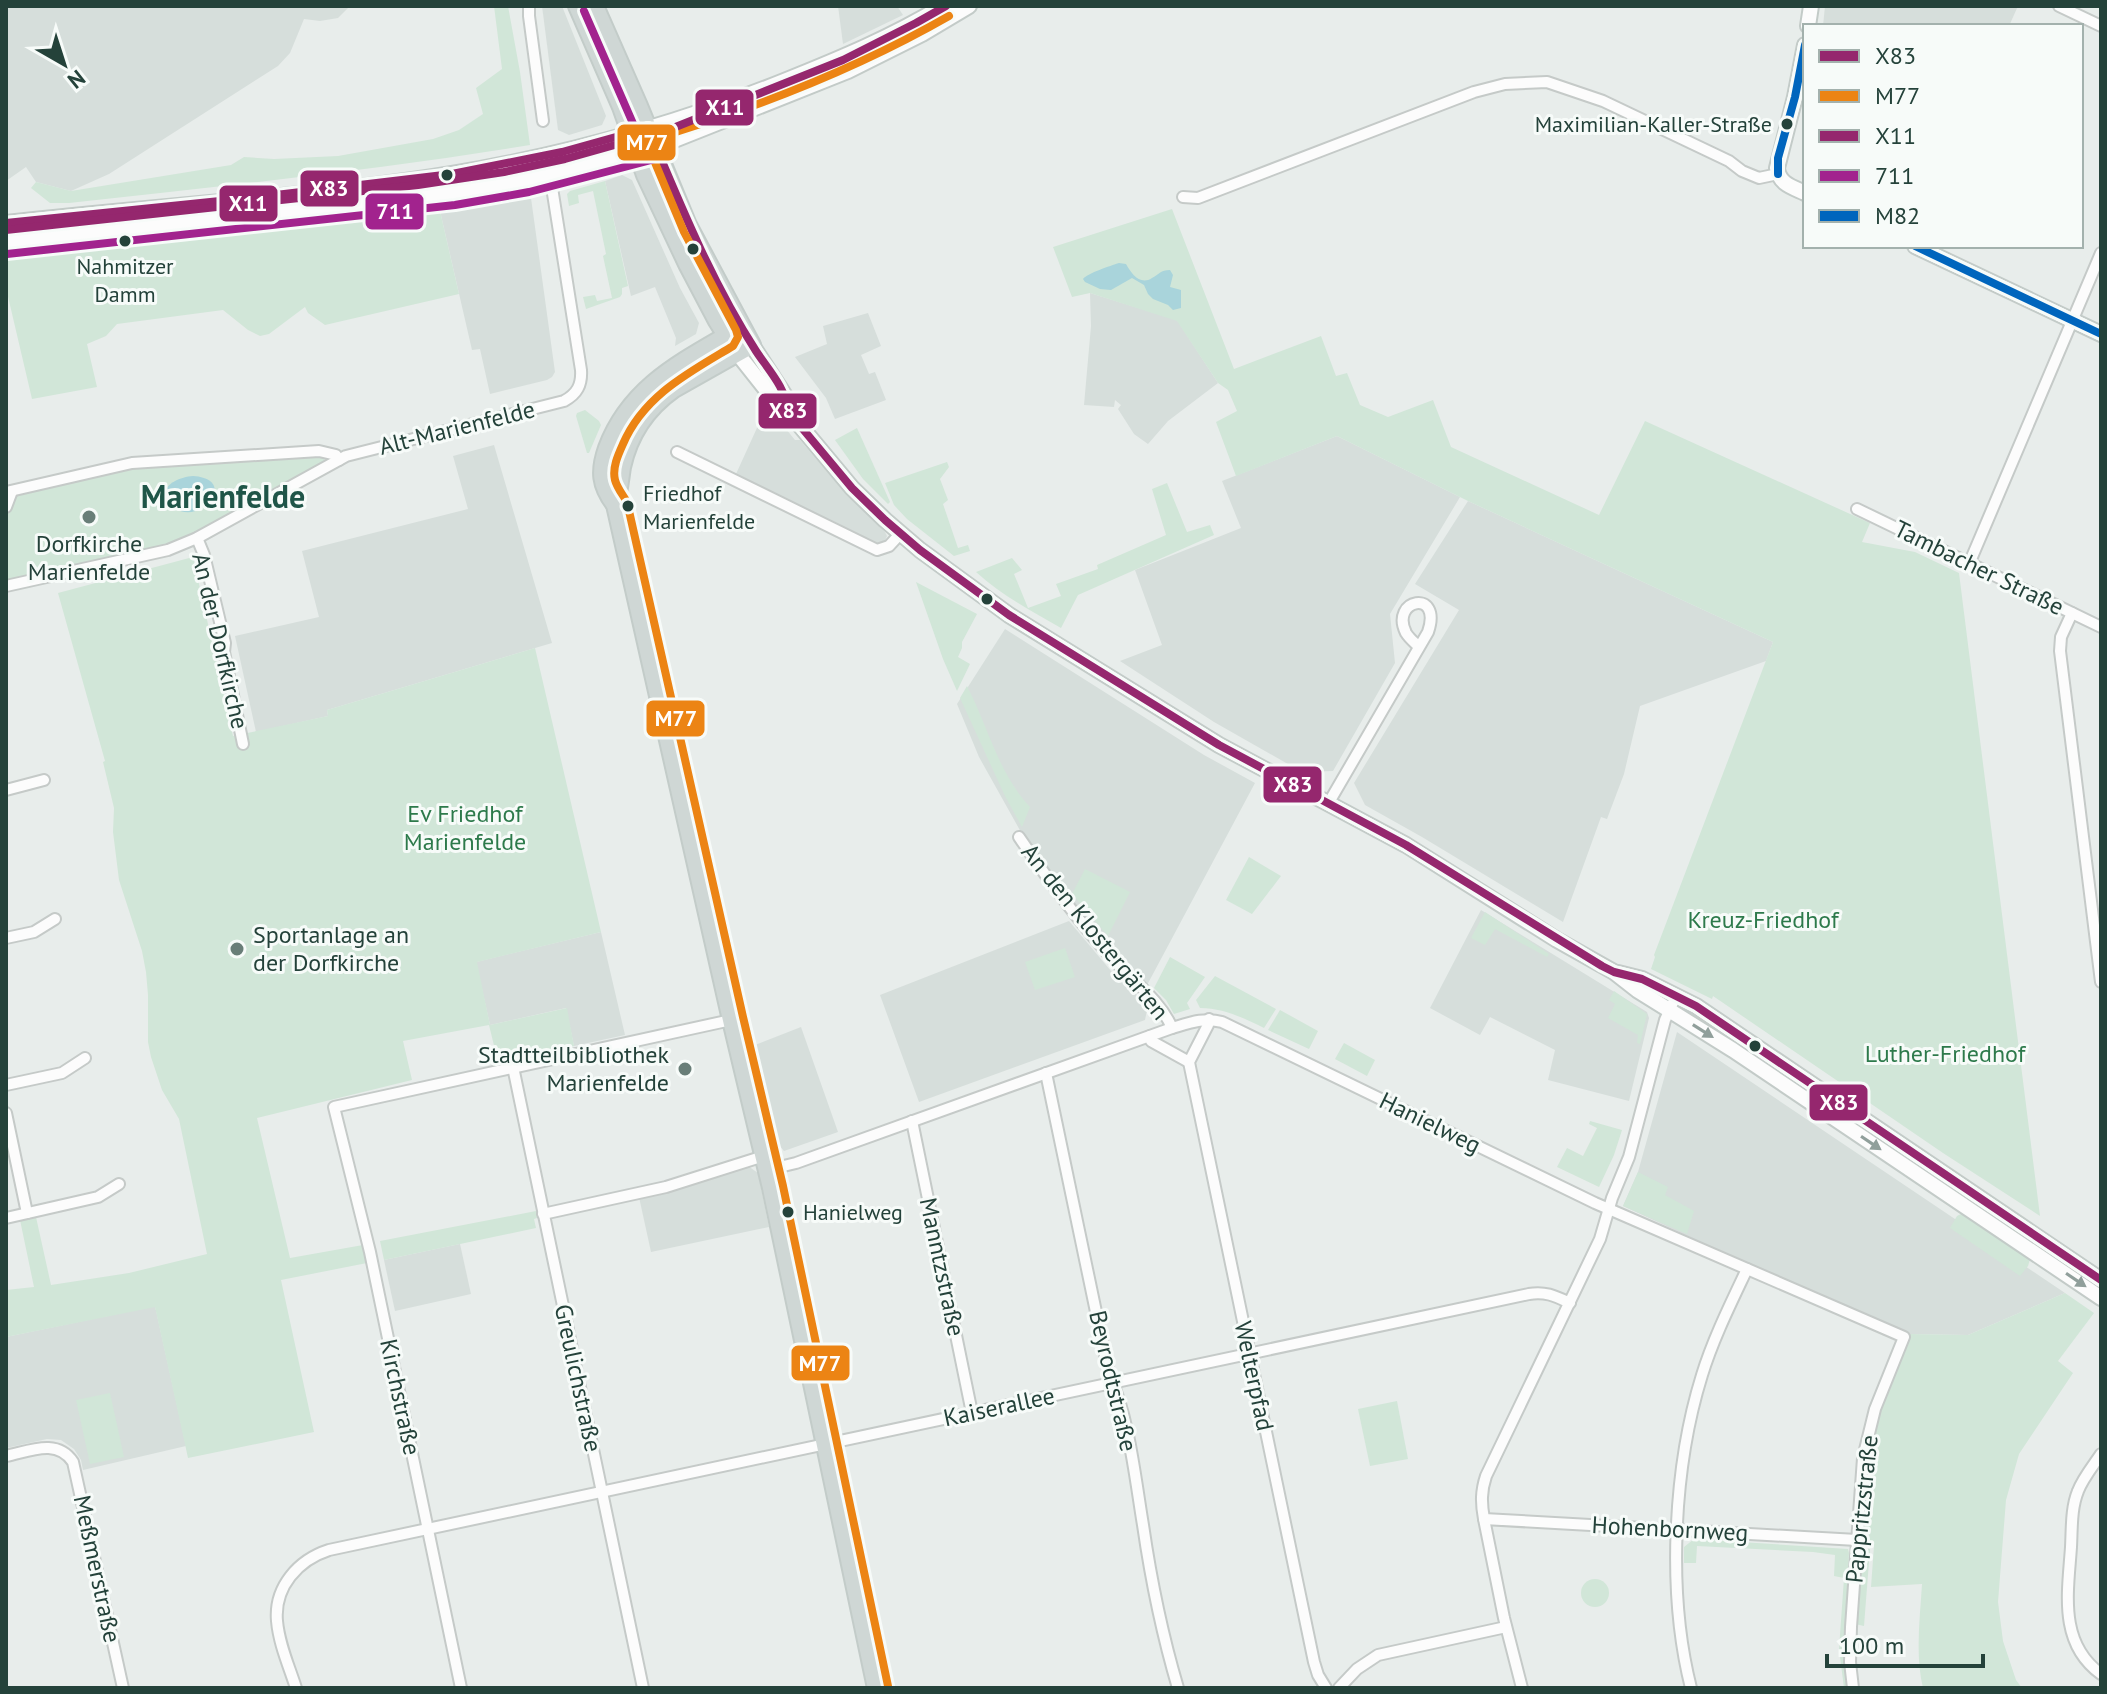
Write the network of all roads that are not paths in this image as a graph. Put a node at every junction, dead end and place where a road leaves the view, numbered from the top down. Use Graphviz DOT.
graph roads {
  1 [pos="529,6"];
  2 [pos="577,6"];
  3 [pos="595,6"];
  4 [pos="943,6"];
  5 [pos="969,6"];
  6 [pos="2059,6"];
  7 [pos="2101,26"];
  8 [pos="1803,55"];
  9 [pos="543,121"];
  10 [pos="648,128"];
  11 [pos="630,133"];
  12 [pos="656,146"];
  13 [pos="637,151"];
  14 [pos="546,155"];
  15 [pos="1778,174"];
  16 [pos="550,175"];
  17 [pos="1803,192"];
  18 [pos="1183,197"];
  19 [pos="6,223"];
  20 [pos="6,242"];
  21 [pos="1919,248"];
  22 [pos="2101,253"];
  23 [pos="2073,320"];
  24 [pos="741,327"];
  25 [pos="2101,334"];
  26 [pos="726,336"];
  27 [pos="744,349"];
  28 [pos="677,452"];
  29 [pos="339,460"];
  30 [pos="9,491"];
  31 [pos="615,505"];
  32 [pos="6,507"];
  33 [pos="1857,509"];
  34 [pos="900,534"];
  35 [pos="197,538"];
  36 [pos="1969,564"];
  37 [pos="6,586"];
  38 [pos="2072,613"];
  39 [pos="2101,627"];
  40 [pos="1419,647"];
  41 [pos="243,744"];
  42 [pos="44,780"];
  43 [pos="6,790"];
  44 [pos="1328,804"];
  45 [pos="1019,837"];
  46 [pos="55,919"];
  47 [pos="6,938"];
  48 [pos="1614,972"];
  49 [pos="2101,982"];
  50 [pos="1676,996"];
  51 [pos="1668,1009"];
  52 [pos="1209,1019"];
  53 [pos="731,1020"];
  54 [pos="1172,1028"];
  55 [pos="1150,1036"];
  56 [pos="1738,1044"];
  57 [pos="85,1058"];
  58 [pos="1189,1062"];
  59 [pos="513,1067"];
  60 [pos="1046,1073"];
  61 [pos="6,1085"];
  62 [pos="6,1113"];
  63 [pos="912,1121"];
  64 [pos="766,1163"];
  65 [pos="1934,1176"];
  66 [pos="119,1184"];
  67 [pos="1609,1208"];
  68 [pos="27,1213"];
  69 [pos="543,1214"];
  70 [pos="6,1218"];
  71 [pos="1747,1269"];
  72 [pos="2101,1280"];
  73 [pos="2101,1298"];
  74 [pos="1570,1303"];
  75 [pos="1904,1337"];
  76 [pos="1250,1353"];
  77 [pos="1113,1383"];
  78 [pos="972,1413"];
  79 [pos="825,1444"];
  80 [pos="2101,1454"];
  81 [pos="6,1456"];
  82 [pos="601,1492"];
  83 [pos="1484,1519"];
  84 [pos="427,1529"];
  85 [pos="1678,1529"];
  86 [pos="1857,1540"];
  87 [pos="1506,1627"];
  88 [pos="2101,1674"];
  89 [pos="123,1688"];
  90 [pos="296,1688"];
  91 [pos="461,1688"];
  92 [pos="643,1688"];
  93 [pos="876,1688"];
  94 [pos="1178,1688"];
  95 [pos="1326,1688"];
  96 [pos="1339,1688"];
  97 [pos="1522,1688"];
  98 [pos="1691,1688"];
  99 [pos="1853,1688"];
  1 -- 9 [label="street"];
  2 -- 11 [label="main road"];
  3 -- 10 [label="main road"];
  4 -- 10 [label="main road"];
  5 -- 12 [label="main road"];
  6 -- 7 [label="street"];
  8 -- 15 [label="main road"];
  10 -- 11 [label="main road"];
  10 -- 12 [label="main road"];
  11 -- 13 [label="main road"];
  11 -- 14 [label="main road"];
  12 -- 13 [label="main road"];
  12 -- 24 [label="main road"];
  13 -- 16 [label="main road"];
  13 -- 26 [label="main road"];
  14 -- 16 [label="main road"];
  14 -- 19 [label="main road"];
  15 -- 17 [label="main road"];
  15 -- 18 [label="street"];
  16 -- 20 [label="main road"];
  16 -- 29 [label="street, Alt-Marienfelde"];
  21 -- 23 [label="main road"];
  22 -- 23 [label="street"];
  23 -- 25 [label="main road"];
  23 -- 36 [label="street"];
  24 -- 26 [label="main road"];
  24 -- 27 [label="main road"];
  26 -- 27 [label="main road"];
  26 -- 31 [label="main road"];
  27 -- 31 [label="main road"];
  27 -- 34 [label="main road"];
  28 -- 34 [label="street"];
  29 -- 30 [label="street, Alt-Marienfelde"];
  29 -- 35 [label="street, Alt-Marienfelde"];
  30 -- 32 [label="street, Alt-Marienfelde"];
  31 -- 53 [label="main road"];
  33 -- 36 [label="street, Tambacher Straße"];
  34 -- 44 [label="main road"];
  35 -- 37 [label="street, Alt-Marienfelde"];
  35 -- 41 [label="street, An der Dorfkirche"];
  36 -- 38 [label="street, Tambacher Straße"];
  38 -- 39 [label="street, Tambacher Straße"];
  38 -- 49 [label="street"];
  40 -- 44 [label="street"];
  42 -- 43 [label="street"];
  44 -- 48 [label="main road"];
  45 -- 54 [label="street, An den Klostergärten"];
  46 -- 47 [label="street"];
  48 -- 50 [label="main road"];
  48 -- 51 [label="main road"];
  50 -- 51 [label="street"];
  50 -- 56 [label="main road"];
  51 -- 56 [label="main road, one-way"];
  51 -- 67 [label="street"];
  52 -- 54 [label="street"];
  52 -- 58 [label="street"];
  52 -- 67 [label="street, Hanielweg"];
  53 -- 59 [label="street"];
  53 -- 64 [label="main road"];
  54 -- 55 [label="street"];
  55 -- 58 [label="street"];
  55 -- 60 [label="street"];
  56 -- 65 [label="main road"];
  57 -- 61 [label="street"];
  58 -- 76 [label="street, Welterpfad"];
  59 -- 69 [label="street, Greulichstraße"];
  59 -- 84 [label="street, Kirchstraße"];
  60 -- 63 [label="street"];
  60 -- 77 [label="street, Beyrodtstraße"];
  62 -- 68 [label="street"];
  63 -- 64 [label="street"];
  63 -- 78 [label="street, Manntzstraße"];
  64 -- 69 [label="street"];
  64 -- 79 [label="main road"];
  65 -- 72 [label="main road"];
  65 -- 73 [label="main road, one-way"];
  66 -- 68 [label="street"];
  67 -- 71 [label="street, Hanielweg"];
  67 -- 74 [label="street"];
  68 -- 70 [label="street"];
  69 -- 82 [label="street, Greulichstraße"];
  71 -- 75 [label="street, Hanielweg"];
  71 -- 85 [label="street"];
  74 -- 76 [label="street, Kaiserallee"];
  74 -- 83 [label="street"];
  75 -- 86 [label="street, Pappritzstraße"];
  76 -- 77 [label="street, Kaiserallee"];
  76 -- 95 [label="street, Welterpfad"];
  77 -- 78 [label="street, Kaiserallee"];
  77 -- 94 [label="street, Beyrodtstraße"];
  78 -- 79 [label="street, Kaiserallee"];
  79 -- 82 [label="street, Kaiserallee"];
  79 -- 93 [label="main road"];
  80 -- 88 [label="street"];
  81 -- 89 [label="street, Meßmerstraße"];
  82 -- 84 [label="street, Kaiserallee"];
  82 -- 92 [label="street, Greulichstraße"];
  83 -- 85 [label="street, Hohenbornweg"];
  83 -- 87 [label="street"];
  84 -- 90 [label="street, Kaiserallee"];
  84 -- 91 [label="street, Kirchstraße"];
  85 -- 86 [label="street, Hohenbornweg"];
  85 -- 98 [label="street"];
  86 -- 99 [label="street, Pappritzstraße"];
  87 -- 96 [label="street"];
  87 -- 97 [label="street"];
}
